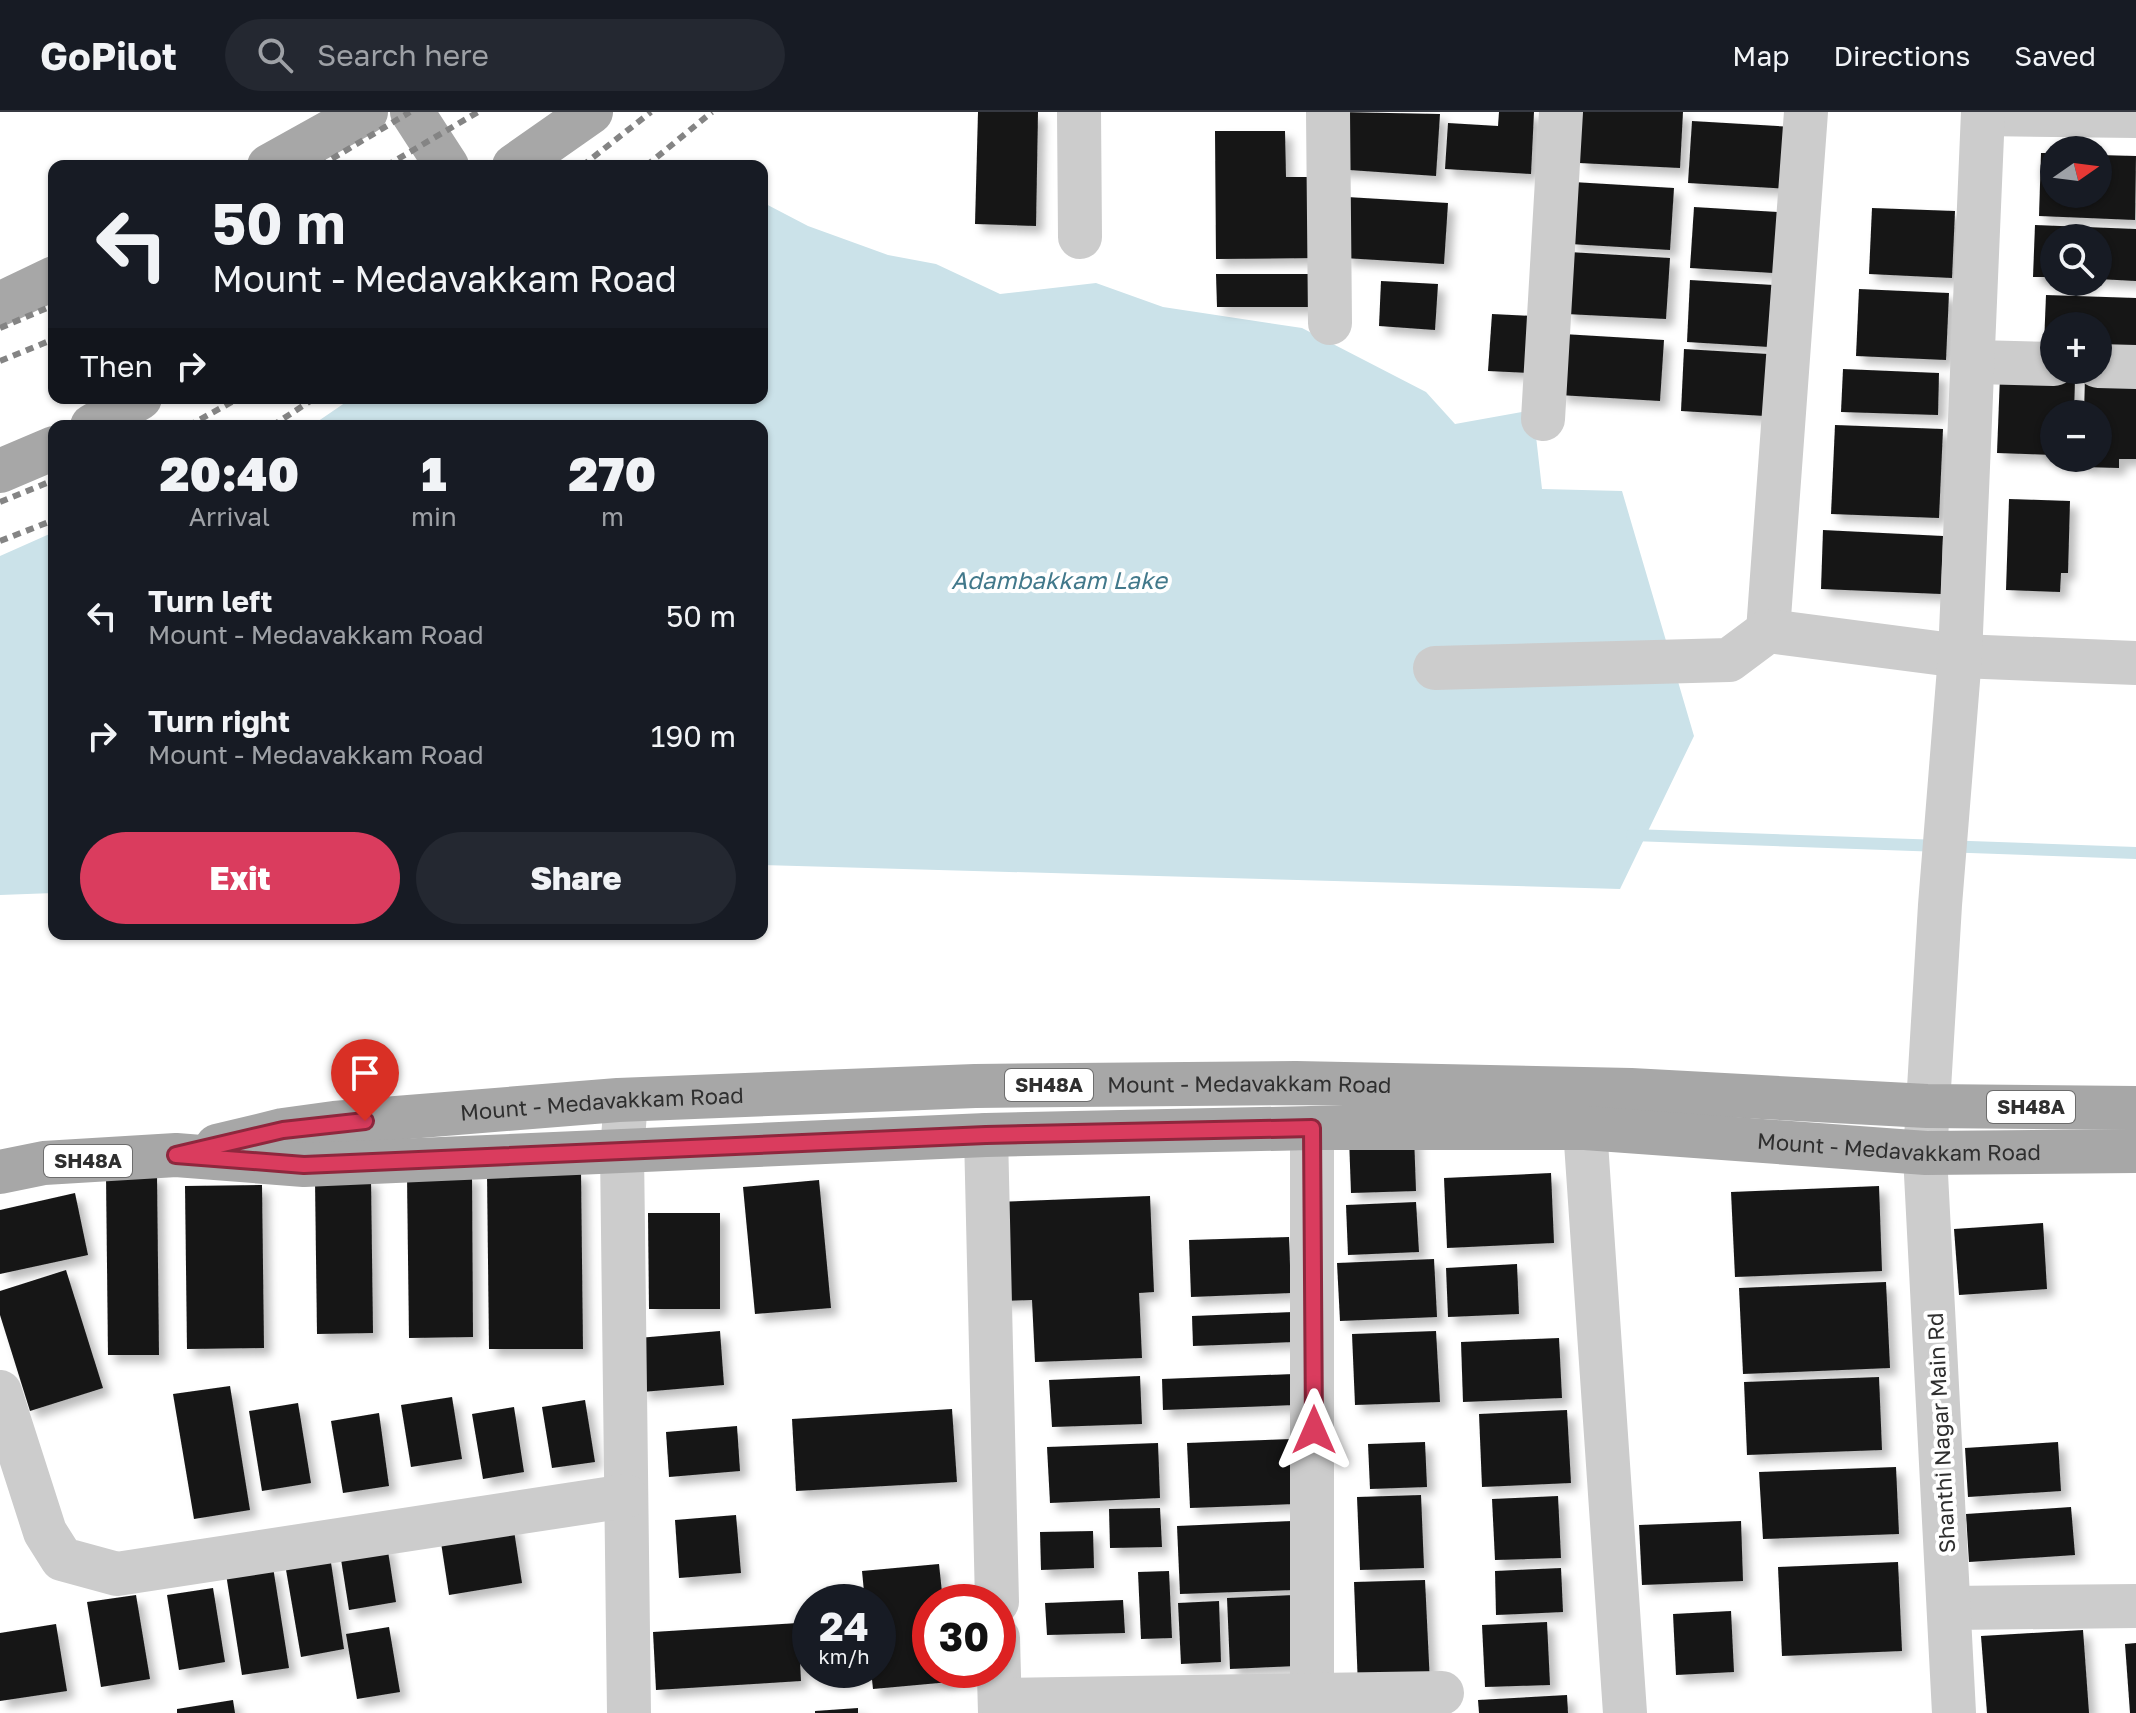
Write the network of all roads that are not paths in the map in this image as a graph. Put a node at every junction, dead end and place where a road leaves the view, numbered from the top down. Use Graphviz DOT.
graph roads {
  1 [pos="366,112"];
  2 [pos="412,112"];
  3 [pos="591,112"];
  4 [pos="1079,112"];
  5 [pos="1328,112"];
  6 [pos="1561,112"];
  7 [pos="1806,112"];
  8 [pos="1983,113"];
  9 [pos="2136,116"];
  10 [pos="280,160"];
  11 [pos="443,160"];
  12 [pos="523,160"];
  13 [pos="1080,237"];
  14 [pos="48,281"];
  15 [pos="0,304"];
  16 [pos="1330,323"];
  17 [pos="1975,362"];
  18 [pos="2040,364"];
  19 [pos="2112,366"];
  20 [pos="2136,367"];
  21 [pos="130,404"];
  22 [pos="1543,419"];
  23 [pos="102,420"];
  24 [pos="48,451"];
  25 [pos="0,471"];
  26 [pos="1768,631"];
  27 [pos="1960,656"];
  28 [pos="2136,663"];
  29 [pos="1435,668"];
  30 [pos="626,1100"];
  31 [pos="1927,1106"];
  32 [pos="2136,1108"];
  33 [pos="1312,1128"];
  34 [pos="1585,1128"];
  35 [pos="986,1135"];
  36 [pos="622,1151"];
  37 [pos="2136,1151"];
  38 [pos="1926,1153"];
  39 [pos="176,1155"];
  40 [pos="0,1172"];
  41 [pos="0,1392"];
  42 [pos="626,1496"];
  43 [pos="997,1584"];
  44 [pos="2136,1606"];
  45 [pos="1951,1608"];
  46 [pos="1312,1693"];
  47 [pos="1442,1693"];
  48 [pos="1000,1706"];
  49 [pos="629,1713"];
  50 [pos="1625,1713"];
  51 [pos="1954,1713"];
  1 -- 10 [label="main road"];
  2 -- 11 [label="main road"];
  3 -- 12 [label="main road"];
  4 -- 13 [label="street"];
  5 -- 16 [label="street"];
  6 -- 22 [label="street"];
  7 -- 26 [label="street"];
  8 -- 9 [label="street"];
  8 -- 17 [label="street, Shanthi Nagar Main Rd"];
  14 -- 15 [label="main road"];
  17 -- 18 [label="street"];
  17 -- 27 [label="street, Shanthi Nagar Main Rd"];
  19 -- 20 [label="street"];
  21 -- 23 [label="main road"];
  24 -- 25 [label="main road"];
  26 -- 27 [label="street"];
  26 -- 29 [label="street"];
  27 -- 28 [label="street"];
  27 -- 31 [label="street, Shanthi Nagar Main Rd"];
  30 -- 31 [label="main road, Mount - Medavakkam Road / SH48A"];
  30 -- 36 [label="street"];
  30 -- 39 [label="main road, Mount - Medavakkam Road / SH48A"];
  31 -- 32 [label="main road, Mount - Medavakkam Road / SH48A"];
  31 -- 38 [label="street, Shanthi Nagar Main Rd"];
  33 -- 34 [label="main road, Mount - Medavakkam Road / SH48A"];
  33 -- 35 [label="main road, Mount - Medavakkam Road / SH48A"];
  33 -- 46 [label="street"];
  34 -- 38 [label="main road, Mount - Medavakkam Road / SH48A"];
  34 -- 50 [label="street"];
  35 -- 36 [label="main road, Mount - Medavakkam Road / SH48A"];
  35 -- 43 [label="street"];
  36 -- 39 [label="main road, Mount - Medavakkam Road / SH48A"];
  36 -- 42 [label="street"];
  37 -- 38 [label="main road, Mount - Medavakkam Road / SH48A"];
  38 -- 45 [label="street, Shanthi Nagar Main Rd"];
  39 -- 40 [label="main road, Mount - Medavakkam Road / SH48A"];
  41 -- 42 [label="street"];
  42 -- 49 [label="street"];
  44 -- 45 [label="street"];
  45 -- 51 [label="street, Shanthi Nagar Main Rd"];
  46 -- 47 [label="street"];
  46 -- 48 [label="street"];
}
